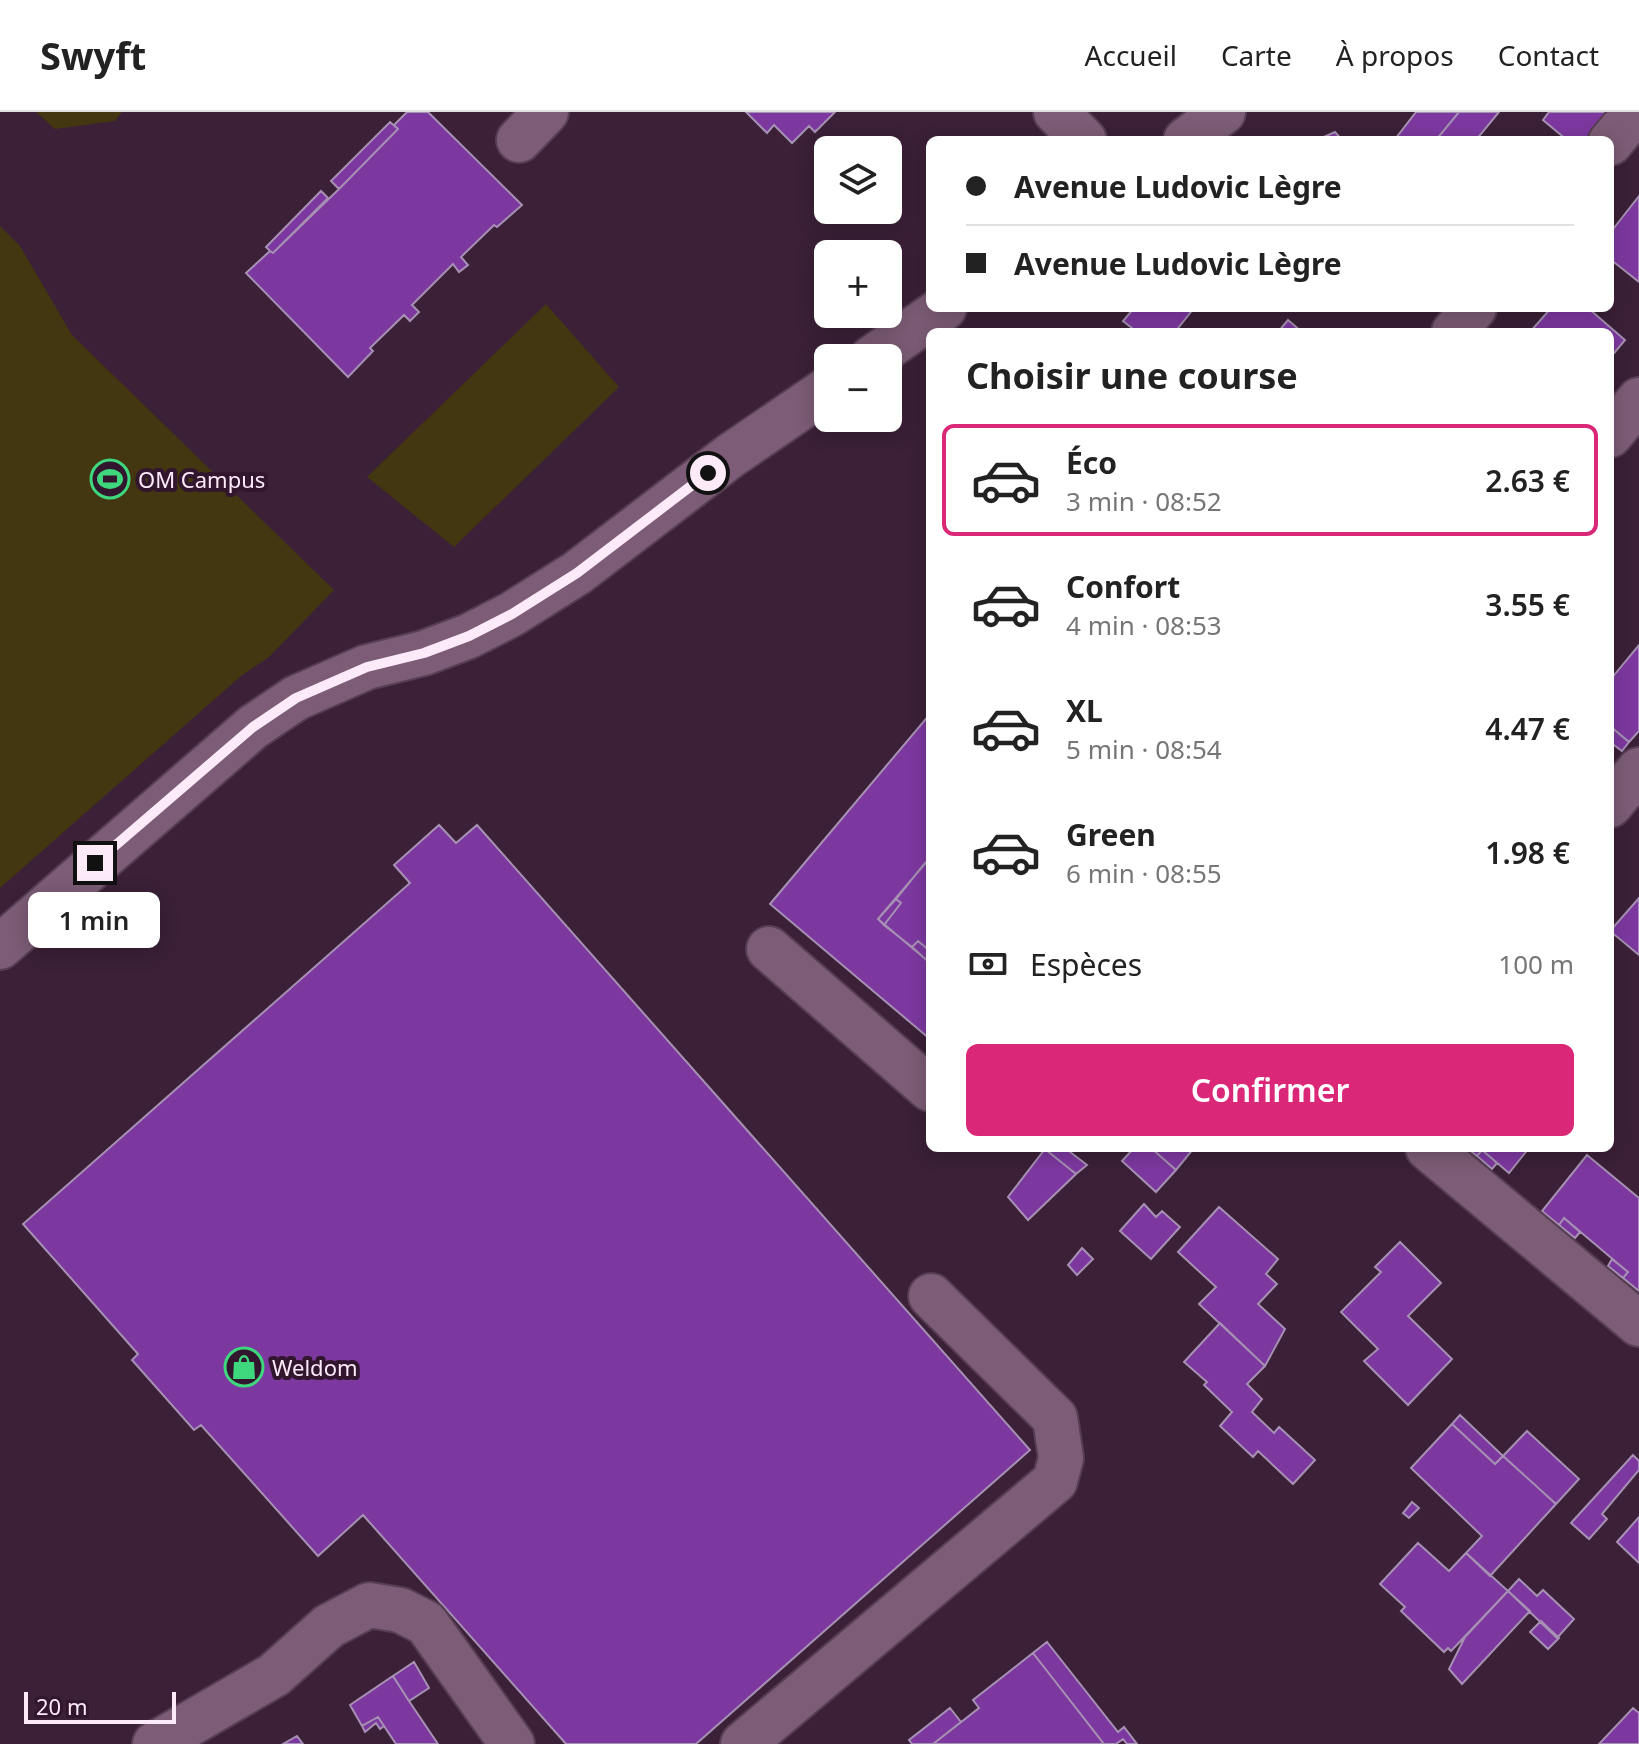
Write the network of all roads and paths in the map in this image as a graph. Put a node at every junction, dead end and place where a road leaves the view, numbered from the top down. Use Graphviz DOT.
graph roads {
  1 [pos="1057,112"];
  2 [pos="1223,112"];
  3 [pos="1636,112"];
  4 [pos="1080,136"];
  5 [pos="1191,136"];
  6 [pos="1614,138"];
  7 [pos="938,312"];
  8 [pos="1471,312"];
  9 [pos="1457,328"];
  10 [pos="892,344"];
  11 [pos="814,399"];
  12 [pos="1639,400"];
  13 [pos="1614,430"];
  14 [pos="1639,770"];
  15 [pos="1614,800"];
  16 [pos="0,947"];
  17 [pos="769,949"];
  18 [pos="926,1086"];
  19 [pos="1433,1152"];
  20 [pos="931,1296"];
  21 [pos="1639,1324"];
  22 [pos="155,1744"];
  23 [pos="512,1744"];
  24 [pos="743,1744"];
  1 -- 4 [label="street"];
  2 -- 5 [label="street"];
  3 -- 6 [label="street"];
  7 -- 10 [label="street"];
  8 -- 9 [label="street"];
  11 -- 16 [label="street"];
  12 -- 13 [label="street"];
  14 -- 15 [label="street"];
  17 -- 18 [label="street"];
  19 -- 21 [label="street"];
  20 -- 24 [label="street"];
  22 -- 23 [label="street"];
}
